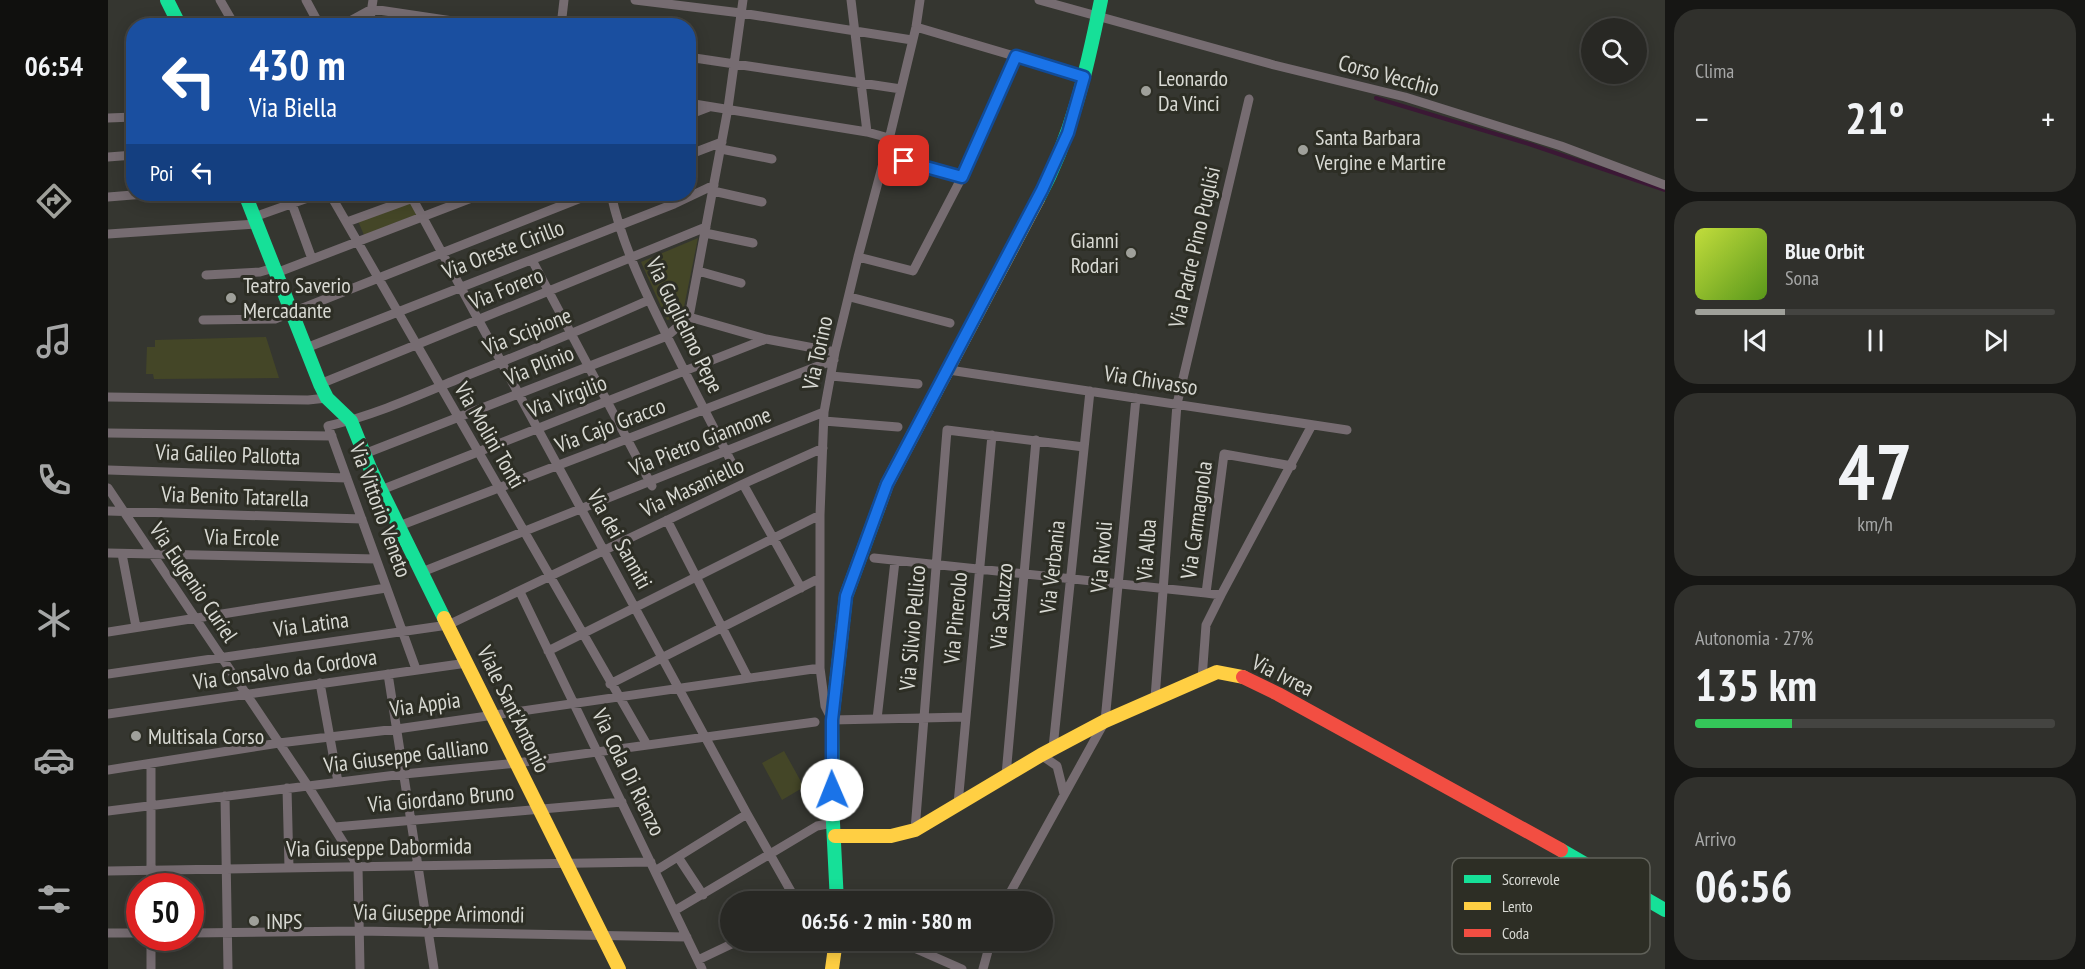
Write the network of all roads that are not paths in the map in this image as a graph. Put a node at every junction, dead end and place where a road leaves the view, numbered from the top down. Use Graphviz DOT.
graph roads {
  1 [pos="167,0"];
  2 [pos="220,0"];
  3 [pos="564,0"];
  4 [pos="635,0"];
  5 [pos="743,0"];
  6 [pos="851,0"];
  7 [pos="920,0"];
  8 [pos="1039,0"];
  9 [pos="1101,0"];
  10 [pos="308,1"];
  11 [pos="373,5"];
  12 [pos="741,13"];
  13 [pos="1098,17"];
  14 [pos="176,18"];
  15 [pos="230,18"];
  16 [pos="316,18"];
  17 [pos="353,18"];
  18 [pos="443,18"];
  19 [pos="562,18"];
  20 [pos="916,27"];
  21 [pos="854,31"];
  22 [pos="912,40"];
  23 [pos="1016,56"];
  24 [pos="696,58"];
  25 [pos="734,64"];
  26 [pos="1084,77"];
  27 [pos="861,83"];
  28 [pos="901,89"];
  29 [pos="1249,99"];
  30 [pos="696,104"];
  31 [pos="711,106"];
  32 [pos="728,108"];
  33 [pos="696,112"];
  34 [pos="126,117"];
  35 [pos="108,118"];
  36 [pos="867,132"];
  37 [pos="889,138"];
  38 [pos="722,145"];
  39 [pos="696,153"];
  40 [pos="126,156"];
  41 [pos="885,156"];
  42 [pos="108,157"];
  43 [pos="772,159"];
  44 [pos="962,177"];
  45 [pos="1665,185"];
  46 [pos="713,188"];
  47 [pos="696,195"];
  48 [pos="126,196"];
  49 [pos="108,197"];
  50 [pos="248,201"];
  51 [pos="300,201"];
  52 [pos="334,201"];
  53 [pos="400,201"];
  54 [pos="415,201"];
  55 [pos="455,201"];
  56 [pos="573,201"];
  57 [pos="613,201"];
  58 [pos="681,201"];
  59 [pos="762,202"];
  60 [pos="292,204"];
  61 [pos="423,217"];
  62 [pos="255,221"];
  63 [pos="347,222"];
  64 [pos="618,226"];
  65 [pos="706,230"];
  66 [pos="108,234"];
  67 [pos="358,242"];
  68 [pos="753,243"];
  69 [pos="441,252"];
  70 [pos="858,257"];
  71 [pos="312,259"];
  72 [pos="630,259"];
  73 [pos="532,260"];
  74 [pos="275,271"];
  75 [pos="698,271"];
  76 [pos="206,275"];
  77 [pos="378,277"];
  78 [pos="741,283"];
  79 [pos="460,289"];
  80 [pos="549,292"];
  81 [pos="850,297"];
  82 [pos="649,300"];
  83 [pos="398,312"];
  84 [pos="292,313"];
  85 [pos="689,317"];
  86 [pos="203,320"];
  87 [pos="478,321"];
  88 [pos="950,322"];
  89 [pos="571,334"];
  90 [pos="667,336"];
  91 [pos="766,339"];
  92 [pos="417,345"];
  93 [pos="306,348"];
  94 [pos="835,356"];
  95 [pos="500,362"];
  96 [pos="588,366"];
  97 [pos="949,370"];
  98 [pos="684,371"];
  99 [pos="831,376"];
  100 [pos="320,384"];
  101 [pos="918,384"];
  102 [pos="440,387"];
  103 [pos="1090,391"];
  104 [pos="519,395"];
  105 [pos="108,397"];
  106 [pos="327,398"];
  107 [pos="1136,398"];
  108 [pos="606,402"];
  109 [pos="1177,404"];
  110 [pos="705,410"];
  111 [pos="824,416"];
  112 [pos="458,417"];
  113 [pos="351,421"];
  114 [pos="1312,425"];
  115 [pos="898,427"];
  116 [pos="536,428"];
  117 [pos="1347,430"];
  118 [pos="108,433"];
  119 [pos="992,435"];
  120 [pos="332,436"];
  121 [pos="626,439"];
  122 [pos="1036,440"];
  123 [pos="1084,447"];
  124 [pos="823,448"];
  125 [pos="726,451"];
  126 [pos="478,452"];
  127 [pos="364,454"];
  128 [pos="557,466"];
  129 [pos="1292,466"];
  130 [pos="370,468"];
  131 [pos="735,469"];
  132 [pos="108,470"];
  133 [pos="346,478"];
  134 [pos="743,484"];
  135 [pos="650,485"];
  136 [pos="108,488"];
  137 [pos="498,488"];
  138 [pos="381,490"];
  139 [pos="581,508"];
  140 [pos="108,511"];
  141 [pos="124,512"];
  142 [pos="820,515"];
  143 [pos="362,519"];
  144 [pos="667,520"];
  145 [pos="399,526"];
  146 [pos="523,532"];
  147 [pos="774,538"];
  148 [pos="604,550"];
  149 [pos="108,553"];
  150 [pos="122,554"];
  151 [pos="153,555"];
  152 [pos="874,558"];
  153 [pos="376,559"];
  154 [pos="895,561"];
  155 [pos="936,565"];
  156 [pos="980,569"];
  157 [pos="422,573"];
  158 [pos="1024,574"];
  159 [pos="696,576"];
  160 [pos="549,577"];
  161 [pos="820,578"];
  162 [pos="1070,579"];
  163 [pos="1118,584"];
  164 [pos="386,588"];
  165 [pos="801,588"];
  166 [pos="1163,588"];
  167 [pos="520,592"];
  168 [pos="1206,593"];
  169 [pos="1221,595"];
  170 [pos="636,607"];
  171 [pos="195,618"];
  172 [pos="448,625"];
  173 [pos="136,627"];
  174 [pos="721,627"];
  175 [pos="402,630"];
  176 [pos="108,632"];
  177 [pos="581,634"];
  178 [pos="548,651"];
  179 [pos="221,656"];
  180 [pos="663,657"];
  181 [pos="467,663"];
  182 [pos="820,668"];
  183 [pos="416,669"];
  184 [pos="108,674"];
  185 [pos="388,674"];
  186 [pos="748,678"];
  187 [pos="1202,679"];
  188 [pos="320,683"];
  189 [pos="609,684"];
  190 [pos="679,688"];
  191 [pos="246,694"];
  192 [pos="616,696"];
  193 [pos="1155,699"];
  194 [pos="573,702"];
  195 [pos="108,714"];
  196 [pos="493,715"];
  197 [pos="966,717"];
  198 [pos="924,718"];
  199 [pos="877,719"];
  200 [pos="832,720"];
  201 [pos="1105,721"];
  202 [pos="815,722"];
  203 [pos="397,729"];
  204 [pos="330,736"];
  205 [pos="705,736"];
  206 [pos="279,743"];
  207 [pos="646,743"];
  208 [pos="597,751"];
  209 [pos="1047,751"];
  210 [pos="517,763"];
  211 [pos="151,764"];
  212 [pos="108,770"];
  213 [pos="404,774"];
  214 [pos="1005,776"];
  215 [pos="338,782"];
  216 [pos="308,786"];
  217 [pos="287,788"];
  218 [pos="1064,794"];
  219 [pos="225,796"];
  220 [pos="622,802"];
  221 [pos="958,804"];
  222 [pos="151,805"];
  223 [pos="540,810"];
  224 [pos="108,811"];
  225 [pos="747,814"];
  226 [pos="411,819"];
  227 [pos="335,827"];
  228 [pos="834,830"];
  229 [pos="915,830"];
  230 [pos="771,856"];
  231 [pos="678,857"];
  232 [pos="1574,858"];
  233 [pos="567,864"];
  234 [pos="358,866"];
  235 [pos="418,866"];
  236 [pos="653,866"];
  237 [pos="290,868"];
  238 [pos="227,869"];
  239 [pos="151,870"];
  240 [pos="108,871"];
  241 [pos="791,891"];
  242 [pos="837,891"];
  243 [pos="1011,891"];
  244 [pos="703,895"];
  245 [pos="1650,901"];
  246 [pos="1665,910"];
  247 [pos="674,911"];
  248 [pos="359,931"];
  249 [pos="108,933"];
  250 [pos="126,933"];
  251 [pos="204,933"];
  252 [pos="227,933"];
  253 [pos="429,933"];
  254 [pos="603,935"];
  255 [pos="687,937"];
  256 [pos="151,951"];
  257 [pos="722,951"];
  258 [pos="834,951"];
  259 [pos="922,951"];
  260 [pos="988,951"];
  261 [pos="700,964"];
  262 [pos="152,969"];
  263 [pos="228,969"];
  264 [pos="360,969"];
  265 [pos="434,969"];
  266 [pos="619,969"];
  267 [pos="832,969"];
  268 [pos="962,969"];
  269 [pos="983,969"];
  1 -- 14 [label="street"];
  2 -- 15 [label="street"];
  3 -- 19 [label="street"];
  4 -- 12 [label="street"];
  5 -- 12 [label="street"];
  6 -- 21 [label="street"];
  7 -- 20 [label="street, Via Torino"];
  8 -- 13 [label="street, Corso Vecchio"];
  9 -- 13 [label="street"];
  10 -- 16 [label="street"];
  11 -- 17 [label="street"];
  11 -- 18 [label="street"];
  12 -- 21 [label="street"];
  12 -- 25 [label="street"];
  13 -- 26 [label="street"];
  13 -- 45 [label="street, Corso Vecchio"];
  20 -- 22 [label="street, Via Torino"];
  20 -- 23 [label="street"];
  21 -- 22 [label="street"];
  21 -- 27 [label="street"];
  22 -- 28 [label="street, Via Torino"];
  23 -- 26 [label="street"];
  23 -- 44 [label="street"];
  24 -- 25 [label="street"];
  25 -- 27 [label="street"];
  25 -- 32 [label="street"];
  26 -- 97 [label="street"];
  27 -- 28 [label="street"];
  27 -- 36 [label="street"];
  28 -- 37 [label="street, Via Torino"];
  29 -- 109 [label="street, Via Padre Pino Puglisi"];
  30 -- 31 [label="street"];
  31 -- 32 [label="street"];
  31 -- 33 [label="street"];
  32 -- 36 [label="street"];
  32 -- 38 [label="street"];
  34 -- 35 [label="street"];
  36 -- 37 [label="street"];
  37 -- 41 [label="street, Via Torino"];
  38 -- 39 [label="street"];
  38 -- 43 [label="street"];
  38 -- 46 [label="street"];
  40 -- 42 [label="street"];
  41 -- 44 [label="street"];
  41 -- 70 [label="street, Via Torino"];
  44 -- 70 [label="street"];
  46 -- 47 [label="street, Via Oreste Cirillo"];
  46 -- 59 [label="street"];
  46 -- 65 [label="street"];
  48 -- 49 [label="street"];
  50 -- 62 [label="street, Via Vittorio Veneto"];
  51 -- 60 [label="street"];
  52 -- 63 [label="street, Via Molini Tonti"];
  53 -- 63 [label="street"];
  54 -- 61 [label="street, Via dei Sanniti"];
  55 -- 61 [label="street"];
  56 -- 69 [label="street"];
  57 -- 64 [label="street, Via Guglielmo Pepe"];
  58 -- 64 [label="street, Via Oreste Cirillo"];
  60 -- 62 [label="street"];
  60 -- 71 [label="street"];
  61 -- 67 [label="street"];
  61 -- 69 [label="street, Via dei Sanniti"];
  62 -- 66 [label="street"];
  62 -- 74 [label="street, Via Vittorio Veneto"];
  63 -- 67 [label="street, Via Molini Tonti"];
  64 -- 72 [label="street, Via Guglielmo Pepe"];
  64 -- 73 [label="street, Via Oreste Cirillo"];
  65 -- 68 [label="street"];
  65 -- 72 [label="street, Via Forero"];
  65 -- 75 [label="street"];
  67 -- 71 [label="street"];
  67 -- 77 [label="street, Via Molini Tonti"];
  69 -- 77 [label="street"];
  69 -- 79 [label="street, Via dei Sanniti"];
  70 -- 81 [label="street, Via Torino"];
  71 -- 74 [label="street"];
  72 -- 80 [label="street, Via Forero"];
  72 -- 82 [label="street, Via Guglielmo Pepe"];
  73 -- 79 [label="street, Via Oreste Cirillo"];
  73 -- 80 [label="street"];
  74 -- 76 [label="street"];
  74 -- 84 [label="street, Via Vittorio Veneto"];
  75 -- 78 [label="street"];
  75 -- 85 [label="street"];
  77 -- 83 [label="street, Via Molini Tonti"];
  77 -- 84 [label="street"];
  79 -- 83 [label="street, Via Oreste Cirillo"];
  79 -- 87 [label="street, Via dei Sanniti"];
  80 -- 87 [label="street, Via Forero"];
  80 -- 89 [label="street"];
  81 -- 88 [label="street"];
  81 -- 94 [label="street, Via Torino"];
  82 -- 89 [label="street, Via Scipione"];
  82 -- 90 [label="street, Via Guglielmo Pepe"];
  83 -- 92 [label="street, Via Molini Tonti"];
  83 -- 93 [label="street, Via Oreste Cirillo"];
  84 -- 86 [label="street"];
  84 -- 93 [label="street, Via Vittorio Veneto"];
  85 -- 90 [label="street, Via Plinio"];
  85 -- 91 [label="street"];
  87 -- 92 [label="street, Via Forero"];
  87 -- 95 [label="street, Via dei Sanniti"];
  89 -- 95 [label="street, Via Scipione"];
  89 -- 96 [label="street"];
  90 -- 96 [label="street, Via Plinio"];
  90 -- 98 [label="street, Via Guglielmo Pepe"];
  91 -- 94 [label="street"];
  91 -- 98 [label="street, Via Virgilio"];
  92 -- 100 [label="street, Via Forero"];
  92 -- 102 [label="street, Via Molini Tonti"];
  93 -- 100 [label="street, Via Vittorio Veneto"];
  94 -- 99 [label="street, Via Torino"];
  94 -- 110 [label="street, Via Cajo Gracco"];
  95 -- 102 [label="street, Via Scipione"];
  95 -- 104 [label="street, Via dei Sanniti"];
  96 -- 104 [label="street, Via Plinio"];
  96 -- 108 [label="street"];
  97 -- 103 [label="street, Via Chivasso"];
  97 -- 200 [label="street"];
  98 -- 108 [label="street, Via Virgilio"];
  98 -- 110 [label="street, Via Guglielmo Pepe"];
  99 -- 101 [label="street"];
  99 -- 111 [label="street, Via Torino"];
  100 -- 106 [label="street, Via Vittorio Veneto"];
  102 -- 112 [label="street, Via Molini Tonti"];
  102 -- 113 [label="street, Via Scipione"];
  103 -- 107 [label="street, Via Chivasso"];
  103 -- 123 [label="street, Via Verbania"];
  104 -- 112 [label="street, Via Plinio"];
  104 -- 116 [label="street, Via dei Sanniti"];
  105 -- 106 [label="street"];
  106 -- 113 [label="street, Via Vittorio Veneto"];
  107 -- 109 [label="street, Via Chivasso"];
  107 -- 163 [label="street, Via Rivoli"];
  108 -- 116 [label="street, Via Virgilio"];
  108 -- 121 [label="street"];
  109 -- 114 [label="street, Via Chivasso"];
  109 -- 166 [label="street, Via Alba"];
  110 -- 121 [label="street, Via Cajo Gracco"];
  110 -- 125 [label="street, Via Guglielmo Pepe"];
  111 -- 115 [label="street"];
  111 -- 124 [label="street, Via Torino"];
  111 -- 125 [label="street, Via Pietro Giannone"];
  112 -- 126 [label="street, Via Molini Tonti"];
  112 -- 127 [label="street, Via Plinio"];
  113 -- 120 [label="street, Via Vittorio Veneto"];
  113 -- 127 [label="street, Via Vittorio Veneto"];
  114 -- 117 [label="street, Via Chivasso"];
  114 -- 129 [label="street"];
  116 -- 126 [label="street, Via Virgilio"];
  116 -- 128 [label="street, Via dei Sanniti"];
  118 -- 120 [label="street"];
  119 -- 122 [label="street"];
  119 -- 155 [label="street, Via Silvio Pellico"];
  119 -- 156 [label="street, Via Pinerolo"];
  120 -- 133 [label="street, Via Vittorio Veneto"];
  121 -- 128 [label="street, Via Cajo Gracco"];
  121 -- 135 [label="street"];
  122 -- 123 [label="street"];
  122 -- 158 [label="street, Via Saluzzo"];
  123 -- 162 [label="street, Via Verbania"];
  124 -- 134 [label="street, Via Masaniello"];
  124 -- 142 [label="street, Via Torino"];
  125 -- 131 [label="street, Via Guglielmo Pepe"];
  125 -- 135 [label="street, Via Pietro Giannone"];
  126 -- 137 [label="street, Via Molini Tonti"];
  126 -- 138 [label="street, Via Virgilio"];
  127 -- 130 [label="street, Via Vittorio Veneto"];
  128 -- 137 [label="street, Via Cajo Gracco"];
  128 -- 139 [label="street, Via dei Sanniti"];
  129 -- 168 [label="street, Via Carmagnola"];
  129 -- 169 [label="street"];
  130 -- 138 [label="street, Viale Sant'Antonio"];
  132 -- 133 [label="street, Via Galileo Pallotta"];
  133 -- 143 [label="street, Via Vittorio Veneto"];
  134 -- 144 [label="street, Via Masaniello"];
  134 -- 147 [label="street"];
  135 -- 139 [label="street, Via Pietro Giannone"];
  136 -- 141 [label="street, Via Eugenio Curiel"];
  137 -- 145 [label="street, Via Cajo Gracco"];
  137 -- 146 [label="street, Via Molini Tonti"];
  138 -- 145 [label="street, Viale Sant'Antonio"];
  139 -- 146 [label="street, Via Pietro Giannone"];
  139 -- 148 [label="street, Via dei Sanniti"];
  140 -- 141 [label="street, Via Benito Tatarella"];
  141 -- 143 [label="street, Via Benito Tatarella"];
  141 -- 151 [label="street, Via Eugenio Curiel"];
  142 -- 147 [label="street"];
  142 -- 161 [label="street, Via Torino"];
  143 -- 153 [label="street, Via Vittorio Veneto"];
  144 -- 148 [label="street, Via Masaniello"];
  144 -- 159 [label="street"];
  145 -- 157 [label="street, Viale Sant'Antonio"];
  146 -- 157 [label="street, Via Pietro Giannone"];
  146 -- 160 [label="street, Via Molini Tonti"];
  147 -- 159 [label="street"];
  147 -- 165 [label="street"];
  148 -- 160 [label="street, Via Masaniello"];
  148 -- 170 [label="street, Via dei Sanniti"];
  149 -- 150 [label="street, Via Ercole"];
  150 -- 151 [label="street, Via Ercole"];
  150 -- 173 [label="street"];
  151 -- 153 [label="street, Via Ercole"];
  151 -- 171 [label="street, Via Eugenio Curiel"];
  152 -- 154 [label="street"];
  153 -- 164 [label="street, Via Vittorio Veneto"];
  154 -- 155 [label="street"];
  154 -- 199 [label="street"];
  155 -- 156 [label="street"];
  155 -- 198 [label="street, Via Silvio Pellico"];
  156 -- 158 [label="street"];
  156 -- 197 [label="street, Via Pinerolo"];
  157 -- 172 [label="street, Viale Sant'Antonio"];
  158 -- 162 [label="street"];
  158 -- 214 [label="street, Via Saluzzo"];
  159 -- 170 [label="street"];
  159 -- 174 [label="street"];
  160 -- 167 [label="street, Via Masaniello"];
  160 -- 177 [label="street, Via Molini Tonti"];
  161 -- 165 [label="street"];
  161 -- 182 [label="street, Via Torino"];
  162 -- 163 [label="street"];
  162 -- 209 [label="street, Via Verbania"];
  163 -- 166 [label="street"];
  163 -- 201 [label="street, Via Rivoli"];
  164 -- 171 [label="street"];
  164 -- 175 [label="street, Via Vittorio Veneto"];
  165 -- 174 [label="street"];
  166 -- 168 [label="street"];
  166 -- 193 [label="street, Via Alba"];
  167 -- 172 [label="street, Via Masaniello"];
  167 -- 178 [label="street, Via Cola Di Rienzo"];
  168 -- 169 [label="street, Via Carmagnola"];
  169 -- 187 [label="street, Via Carmagnola"];
  170 -- 177 [label="street"];
  170 -- 180 [label="street, Via dei Sanniti"];
  171 -- 173 [label="street"];
  171 -- 179 [label="street, Via Eugenio Curiel"];
  172 -- 175 [label="street, Via Latina"];
  172 -- 181 [label="street, Viale Sant'Antonio"];
  173 -- 176 [label="street"];
  174 -- 180 [label="street"];
  174 -- 186 [label="street"];
  175 -- 179 [label="street, Via Latina"];
  175 -- 183 [label="street, Via Vittorio Veneto"];
  177 -- 178 [label="street"];
  177 -- 189 [label="street, Via Molini Tonti"];
  178 -- 194 [label="street, Via Cola Di Rienzo"];
  179 -- 184 [label="street, Via Latina"];
  179 -- 191 [label="street, Via Eugenio Curiel"];
  180 -- 189 [label="street"];
  180 -- 190 [label="street, Via dei Sanniti"];
  181 -- 183 [label="street, Via Consalvo da Cordova"];
  181 -- 196 [label="street, Viale Sant'Antonio"];
  182 -- 186 [label="street, Via Appia"];
  182 -- 200 [label="street, Via Torino"];
  183 -- 185 [label="street, Via Consalvo da Cordova"];
  185 -- 188 [label="street, Via Consalvo da Cordova"];
  185 -- 203 [label="street"];
  186 -- 190 [label="street, Via Appia"];
  187 -- 193 [label="street, Via Ivrea"];
  187 -- 232 [label="street, Via Ivrea"];
  188 -- 191 [label="street, Via Consalvo da Cordova"];
  188 -- 204 [label="street"];
  189 -- 192 [label="street, Via Molini Tonti"];
  190 -- 192 [label="street, Via Appia"];
  190 -- 205 [label="street, Via dei Sanniti"];
  191 -- 195 [label="street, Via Consalvo da Cordova"];
  191 -- 206 [label="street, Via Eugenio Curiel"];
  192 -- 194 [label="street, Via Appia"];
  192 -- 207 [label="street, Via Molini Tonti"];
  193 -- 201 [label="street, Via Ivrea"];
  194 -- 196 [label="street, Via Appia"];
  194 -- 208 [label="street, Via Cola Di Rienzo"];
  196 -- 203 [label="street, Via Appia"];
  196 -- 210 [label="street, Viale Sant'Antonio"];
  197 -- 198 [label="street"];
  197 -- 221 [label="street, Via Pinerolo"];
  198 -- 199 [label="street"];
  198 -- 229 [label="street, Via Silvio Pellico"];
  199 -- 200 [label="street"];
  200 -- 228 [label="street"];
  201 -- 209 [label="street, Via Ivrea"];
  201 -- 218 [label="street"];
  202 -- 205 [label="street, Via Giuseppe Galliano"];
  203 -- 204 [label="street, Via Appia"];
  203 -- 213 [label="street"];
  204 -- 206 [label="street, Via Appia"];
  204 -- 215 [label="street"];
  205 -- 207 [label="street, Via Giuseppe Galliano"];
  205 -- 225 [label="street, Via dei Sanniti"];
  206 -- 211 [label="street, Via Appia"];
  206 -- 216 [label="street, Via Eugenio Curiel"];
  207 -- 208 [label="street, Via Giuseppe Galliano"];
  208 -- 210 [label="street, Via Giuseppe Galliano"];
  208 -- 220 [label="street, Via Cola Di Rienzo"];
  209 -- 214 [label="street, Via Ivrea"];
  209 -- 218 [label="street"];
  210 -- 213 [label="street, Via Giuseppe Galliano"];
  210 -- 223 [label="street, Viale Sant'Antonio"];
  211 -- 212 [label="street, Via Appia"];
  211 -- 222 [label="street"];
  213 -- 215 [label="street, Via Giuseppe Galliano"];
  213 -- 226 [label="street"];
  214 -- 221 [label="street, Via Ivrea"];
  215 -- 216 [label="street, Via Giuseppe Galliano"];
  216 -- 217 [label="street, Via Giuseppe Galliano"];
  216 -- 227 [label="street, Via Eugenio Curiel"];
  217 -- 219 [label="street, Via Giuseppe Galliano"];
  217 -- 237 [label="street"];
  218 -- 243 [label="street"];
  219 -- 222 [label="street, Via Giuseppe Galliano"];
  219 -- 238 [label="street"];
  220 -- 223 [label="street, Via Giordano Bruno"];
  220 -- 236 [label="street, Via Cola Di Rienzo"];
  221 -- 229 [label="street, Via Ivrea"];
  222 -- 224 [label="street, Via Giuseppe Galliano"];
  222 -- 239 [label="street"];
  223 -- 226 [label="street, Via Giordano Bruno"];
  223 -- 233 [label="street, Viale Sant'Antonio"];
  225 -- 230 [label="street, Via dei Sanniti"];
  225 -- 231 [label="street"];
  226 -- 227 [label="street, Via Giordano Bruno"];
  226 -- 235 [label="street"];
  227 -- 234 [label="street, Via Eugenio Curiel"];
  228 -- 229 [label="street, Via Ivrea"];
  228 -- 230 [label="street"];
  228 -- 242 [label="street"];
  230 -- 241 [label="street, Via dei Sanniti"];
  230 -- 244 [label="street"];
  231 -- 236 [label="street"];
  231 -- 244 [label="street"];
  233 -- 235 [label="street, Via Giuseppe Dabormida"];
  233 -- 236 [label="street, Via Giuseppe Dabormida"];
  233 -- 254 [label="street, Viale Sant'Antonio"];
  234 -- 235 [label="street, Via Giuseppe Dabormida"];
  234 -- 237 [label="street, Via Giuseppe Dabormida"];
  234 -- 248 [label="street"];
  235 -- 253 [label="street"];
  236 -- 247 [label="street, Via Cola Di Rienzo"];
  237 -- 238 [label="street, Via Giuseppe Dabormida"];
  238 -- 239 [label="street, Via Giuseppe Dabormida"];
  238 -- 252 [label="street"];
  239 -- 240 [label="street, Via Giuseppe Dabormida"];
  244 -- 247 [label="street"];
  245 -- 246 [label="street, Via Ivrea"];
  247 -- 255 [label="street, Via Cola Di Rienzo"];
  248 -- 252 [label="street, Via Giuseppe Arimondi"];
  248 -- 253 [label="street, Via Giuseppe Arimondi"];
  248 -- 264 [label="street"];
  249 -- 250 [label="street"];
  251 -- 252 [label="street, Via Giuseppe Arimondi"];
  252 -- 263 [label="street"];
  253 -- 254 [label="street, Via Giuseppe Arimondi"];
  253 -- 265 [label="street"];
  254 -- 255 [label="street, Via Giuseppe Arimondi"];
  254 -- 266 [label="street, Viale Sant'Antonio"];
  255 -- 261 [label="street, Via Cola Di Rienzo"];
  256 -- 262 [label="street"];
  257 -- 261 [label="street"];
  258 -- 267 [label="street"];
  259 -- 268 [label="street"];
  260 -- 269 [label="street"];
}
